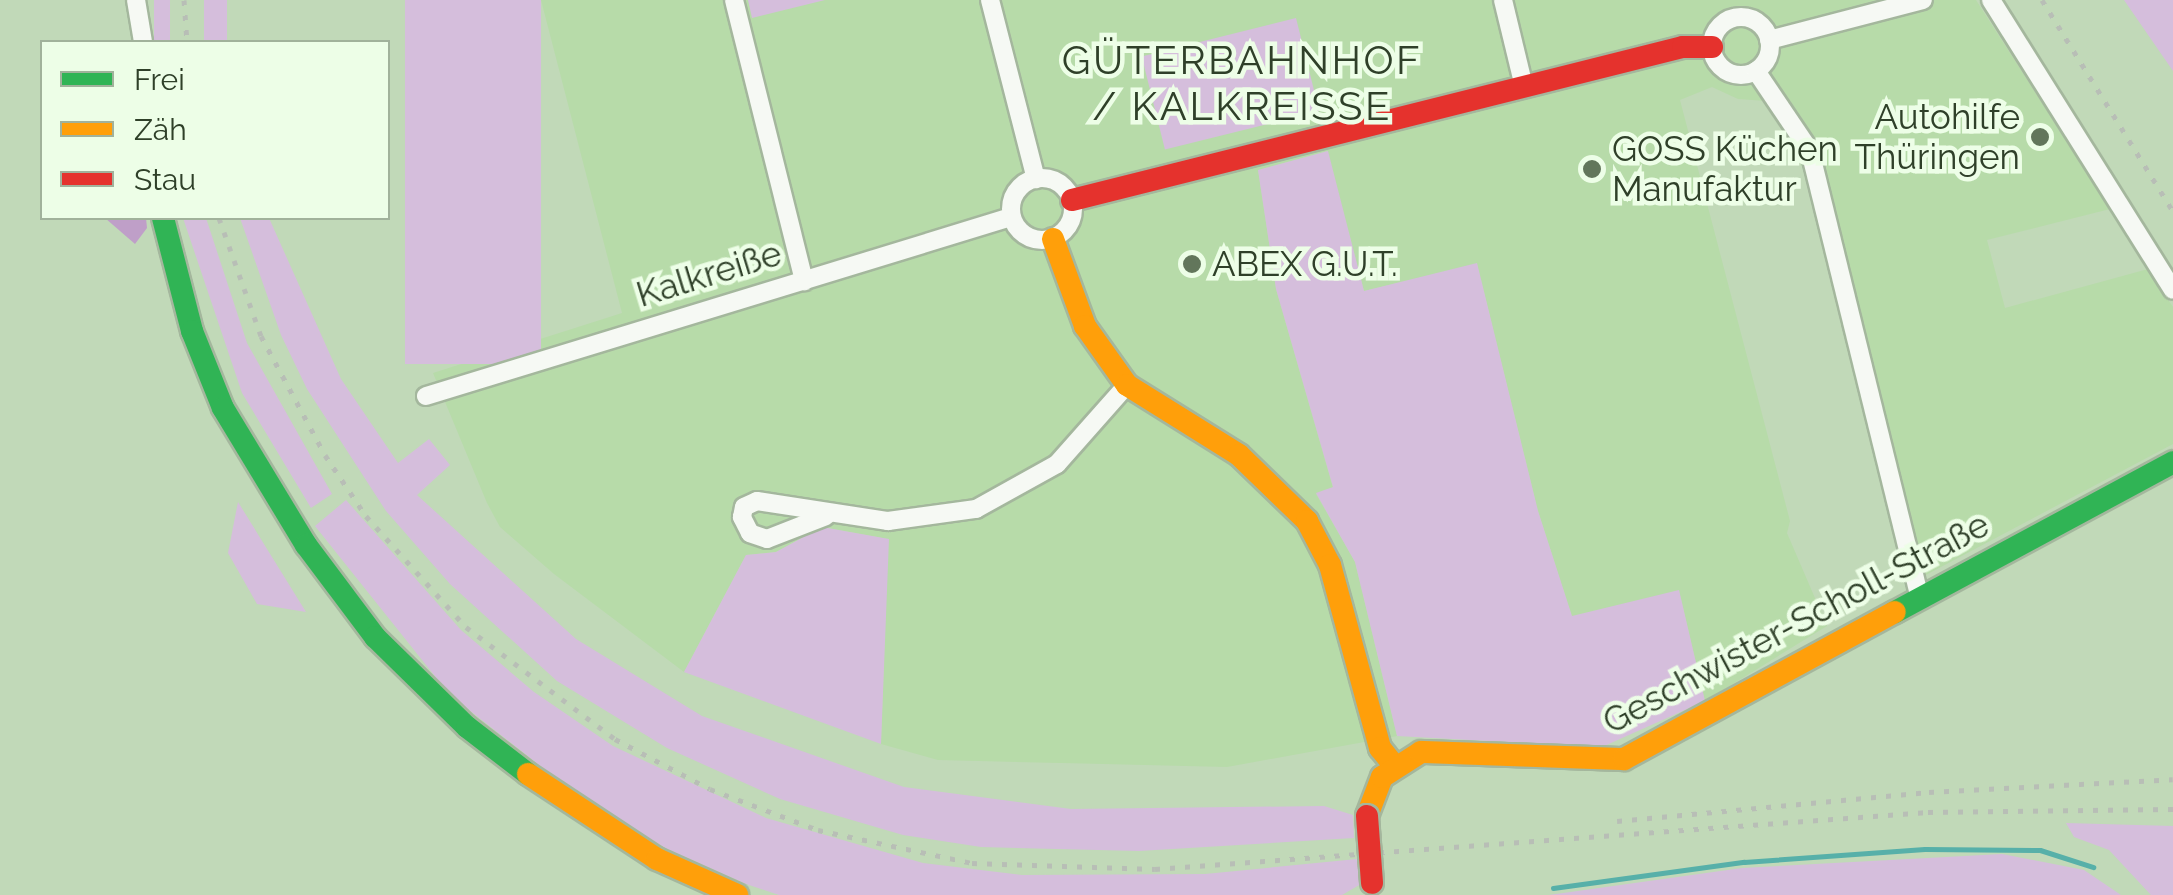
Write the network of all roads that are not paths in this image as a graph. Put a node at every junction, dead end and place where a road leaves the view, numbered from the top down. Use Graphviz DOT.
graph roads {
  1 [pos="136,0"];
  2 [pos="990,0"];
  3 [pos="1502,0"];
  4 [pos="1922,0"];
  5 [pos="1991,0"];
  6 [pos="732,2"];
  7 [pos="1735,9"];
  8 [pos="143,40"];
  9 [pos="1769,40"];
  10 [pos="1712,47"];
  11 [pos="1756,71"];
  12 [pos="1524,87"];
  13 [pos="1036,178"];
  14 [pos="1072,200"];
  15 [pos="1012,217"];
  16 [pos="164,220"];
  17 [pos="1053,239"];
  18 [pos="804,281"];
  19 [pos="2173,290"];
  20 [pos="1127,385"];
  21 [pos="426,396"];
  22 [pos="2173,462"];
  23 [pos="826,516"];
  24 [pos="1920,598"];
  25 [pos="1394,766"];
  26 [pos="1372,889"];
  27 [pos="737,895"];
  1 -- 8 [label="street"];
  2 -- 13 [label="street"];
  3 -- 12 [label="street"];
  4 -- 9 [label="street"];
  5 -- 19 [label="street"];
  6 -- 18 [label="street"];
  7 -- 9 [label="street"];
  7 -- 10 [label="street"];
  9 -- 11 [label="street"];
  10 -- 11 [label="street"];
  10 -- 12 [label="street"];
  11 -- 24 [label="street"];
  12 -- 14 [label="street"];
  13 -- 14 [label="street"];
  13 -- 15 [label="street"];
  14 -- 17 [label="street"];
  15 -- 17 [label="street"];
  15 -- 18 [label="street, Kalkreiße"];
  16 -- 27 [label="street"];
  17 -- 20 [label="street"];
  18 -- 21 [label="street, Kalkreiße"];
  20 -- 23 [label="street"];
  20 -- 25 [label="street"];
  22 -- 24 [label="street, Geschwister-Scholl-Straße"];
  24 -- 25 [label="street, Geschwister-Scholl-Straße"];
  25 -- 26 [label="street, bridge"];
}
